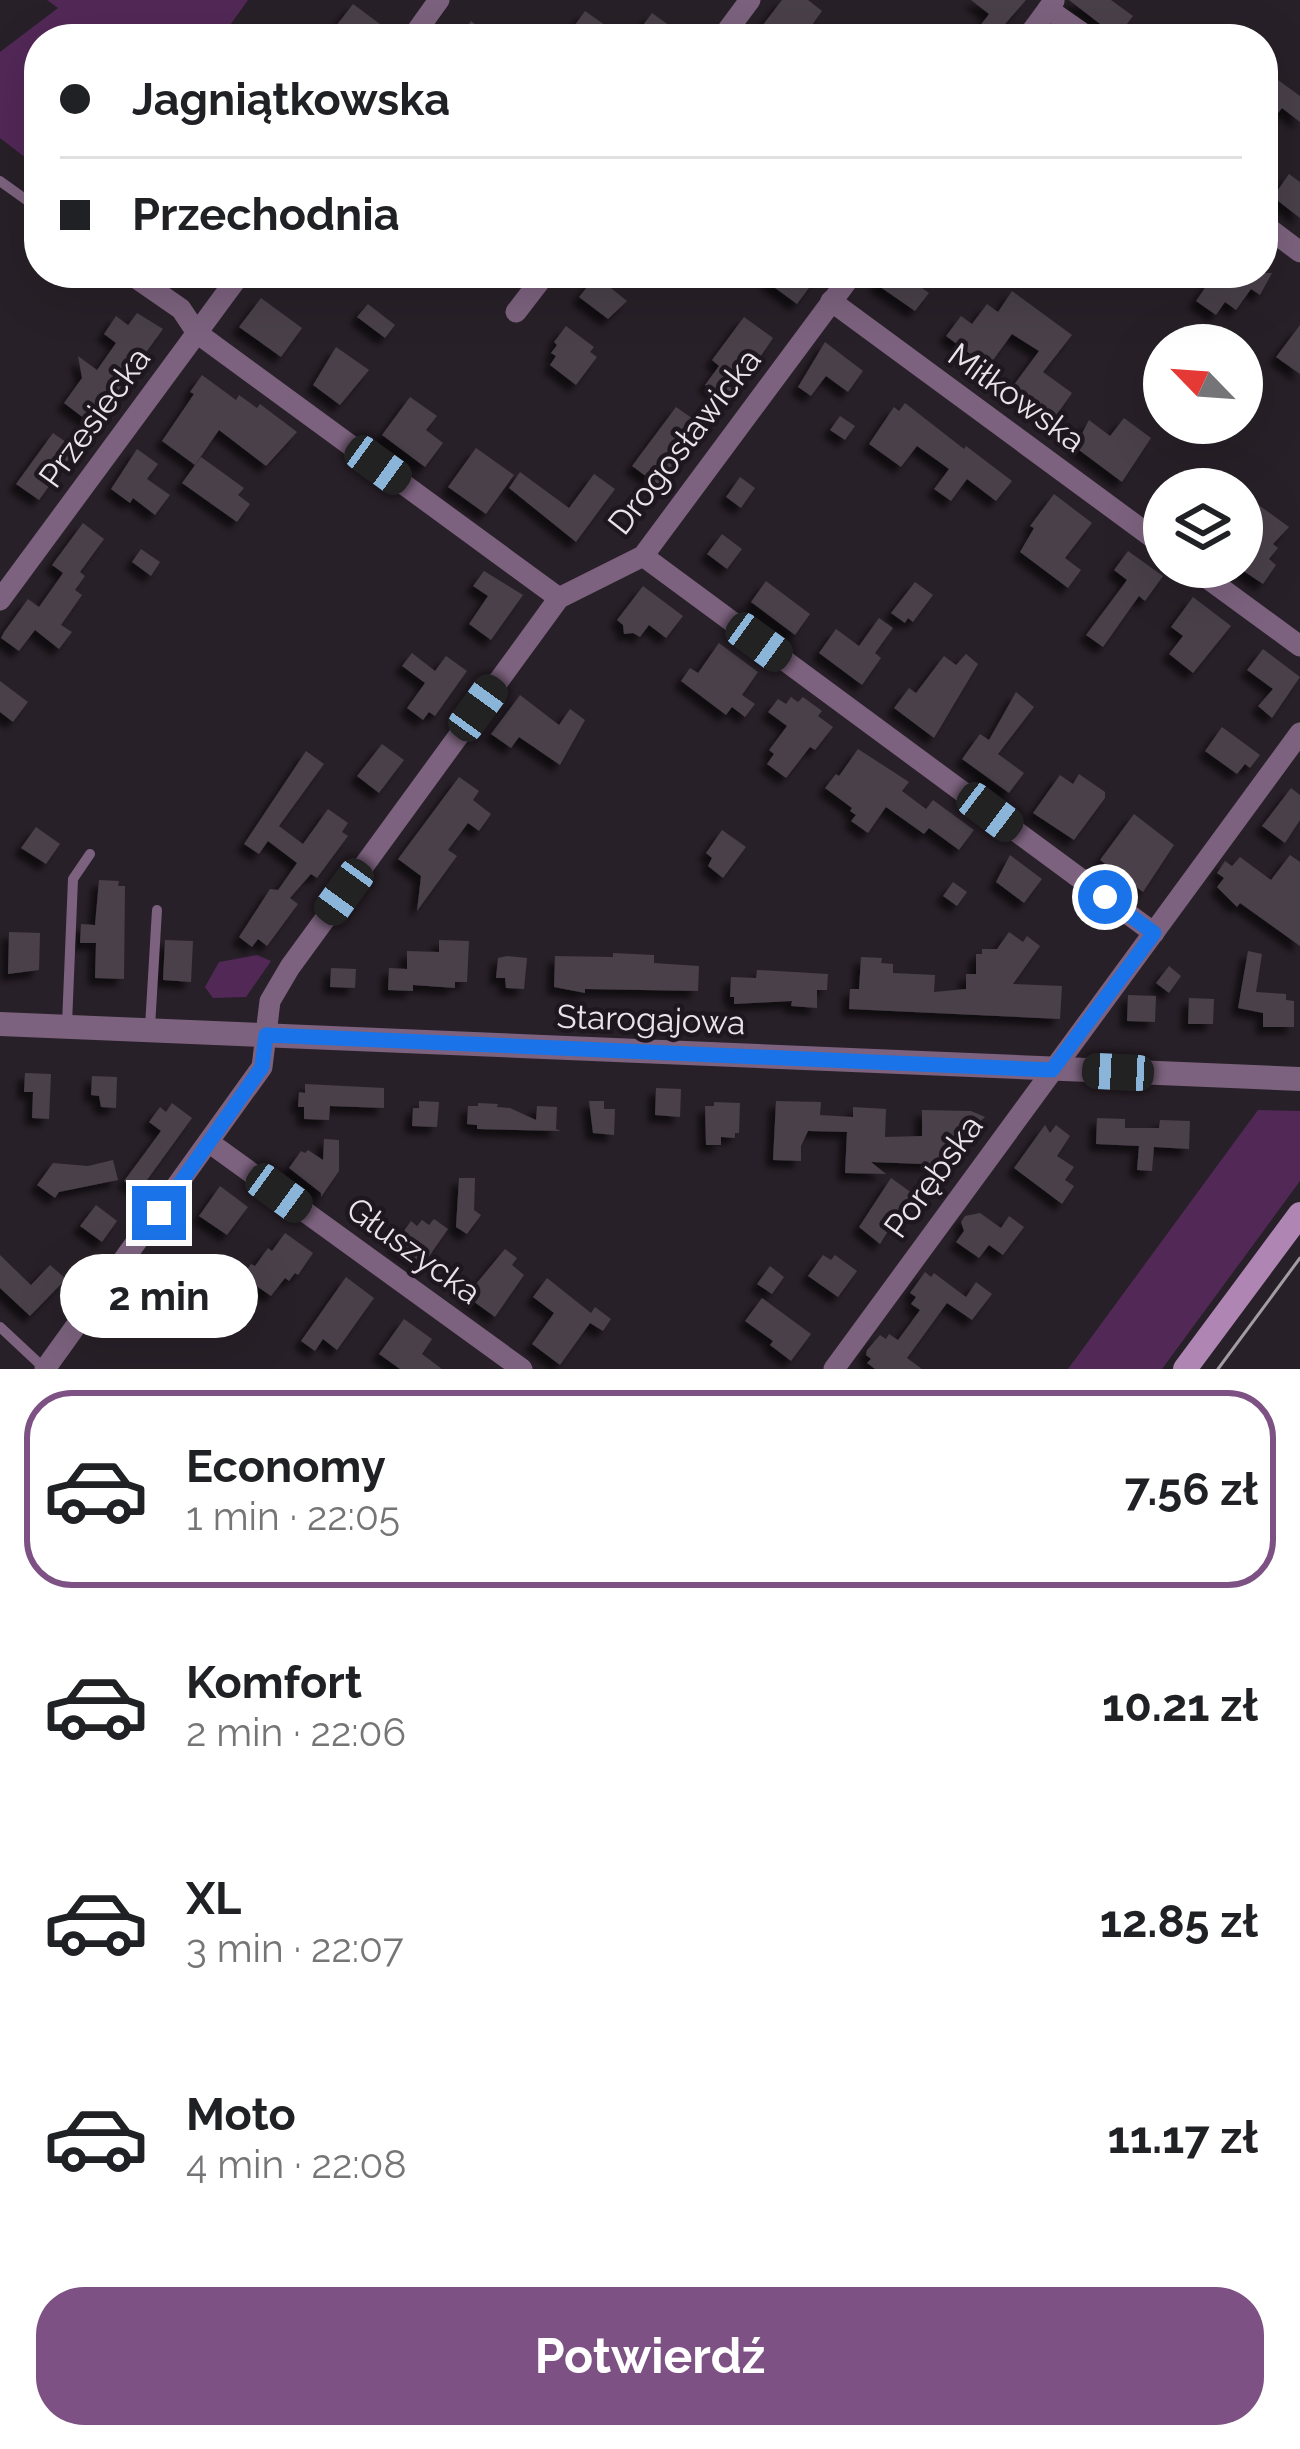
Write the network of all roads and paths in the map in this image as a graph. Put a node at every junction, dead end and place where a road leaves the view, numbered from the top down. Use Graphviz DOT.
graph roads {
  1 [pos="151,288"];
  2 [pos="230,288"];
  3 [pos="534,288"];
  4 [pos="842,288"];
  5 [pos="831,302"];
  6 [pos="516,312"];
  7 [pos="197,332"];
  8 [pos="1143,531"];
  9 [pos="644,556"];
  10 [pos="1221,588"];
  11 [pos="559,598"];
  12 [pos="0,600"];
  13 [pos="1300,646"];
  14 [pos="1300,733"];
  15 [pos="90,854"];
  16 [pos="158,910"];
  17 [pos="1154,933"];
  18 [pos="0,1024"];
  19 [pos="67,1027"];
  20 [pos="150,1030"];
  21 [pos="266,1035"];
  22 [pos="1052,1070"];
  23 [pos="1300,1079"];
  24 [pos="210,1143"];
  25 [pos="1300,1214"];
  26 [pos="0,1327"];
  27 [pos="45,1369"];
  28 [pos="522,1369"];
  29 [pos="834,1369"];
  30 [pos="1185,1369"];
  1 -- 7 [label="street"];
  2 -- 7 [label="street, Przesiecka"];
  3 -- 6 [label="street"];
  4 -- 5 [label="street, Drogosławicka"];
  5 -- 8 [label="street, Miłkowska"];
  5 -- 9 [label="street, Drogosławicka"];
  7 -- 11 [label="street"];
  7 -- 12 [label="street, Przesiecka"];
  9 -- 11 [label="street, Drogosławicka"];
  9 -- 17 [label="street"];
  10 -- 13 [label="street"];
  11 -- 21 [label="street, Drogosławicka"];
  14 -- 17 [label="street, Porębska"];
  15 -- 19 [label="lane"];
  16 -- 20 [label="lane"];
  17 -- 22 [label="street, Porębska"];
  18 -- 19 [label="street, Starogajowa"];
  19 -- 20 [label="street, Starogajowa"];
  20 -- 21 [label="street, Starogajowa"];
  21 -- 22 [label="street, Starogajowa"];
  21 -- 24 [label="street, Drogosławicka"];
  22 -- 23 [label="street, Starogajowa"];
  22 -- 29 [label="street, Porębska"];
  24 -- 27 [label="street, Drogosławicka"];
  24 -- 28 [label="street, Głuszycka"];
  25 -- 30 [label="main road"];
  26 -- 27 [label="lane"];
}
